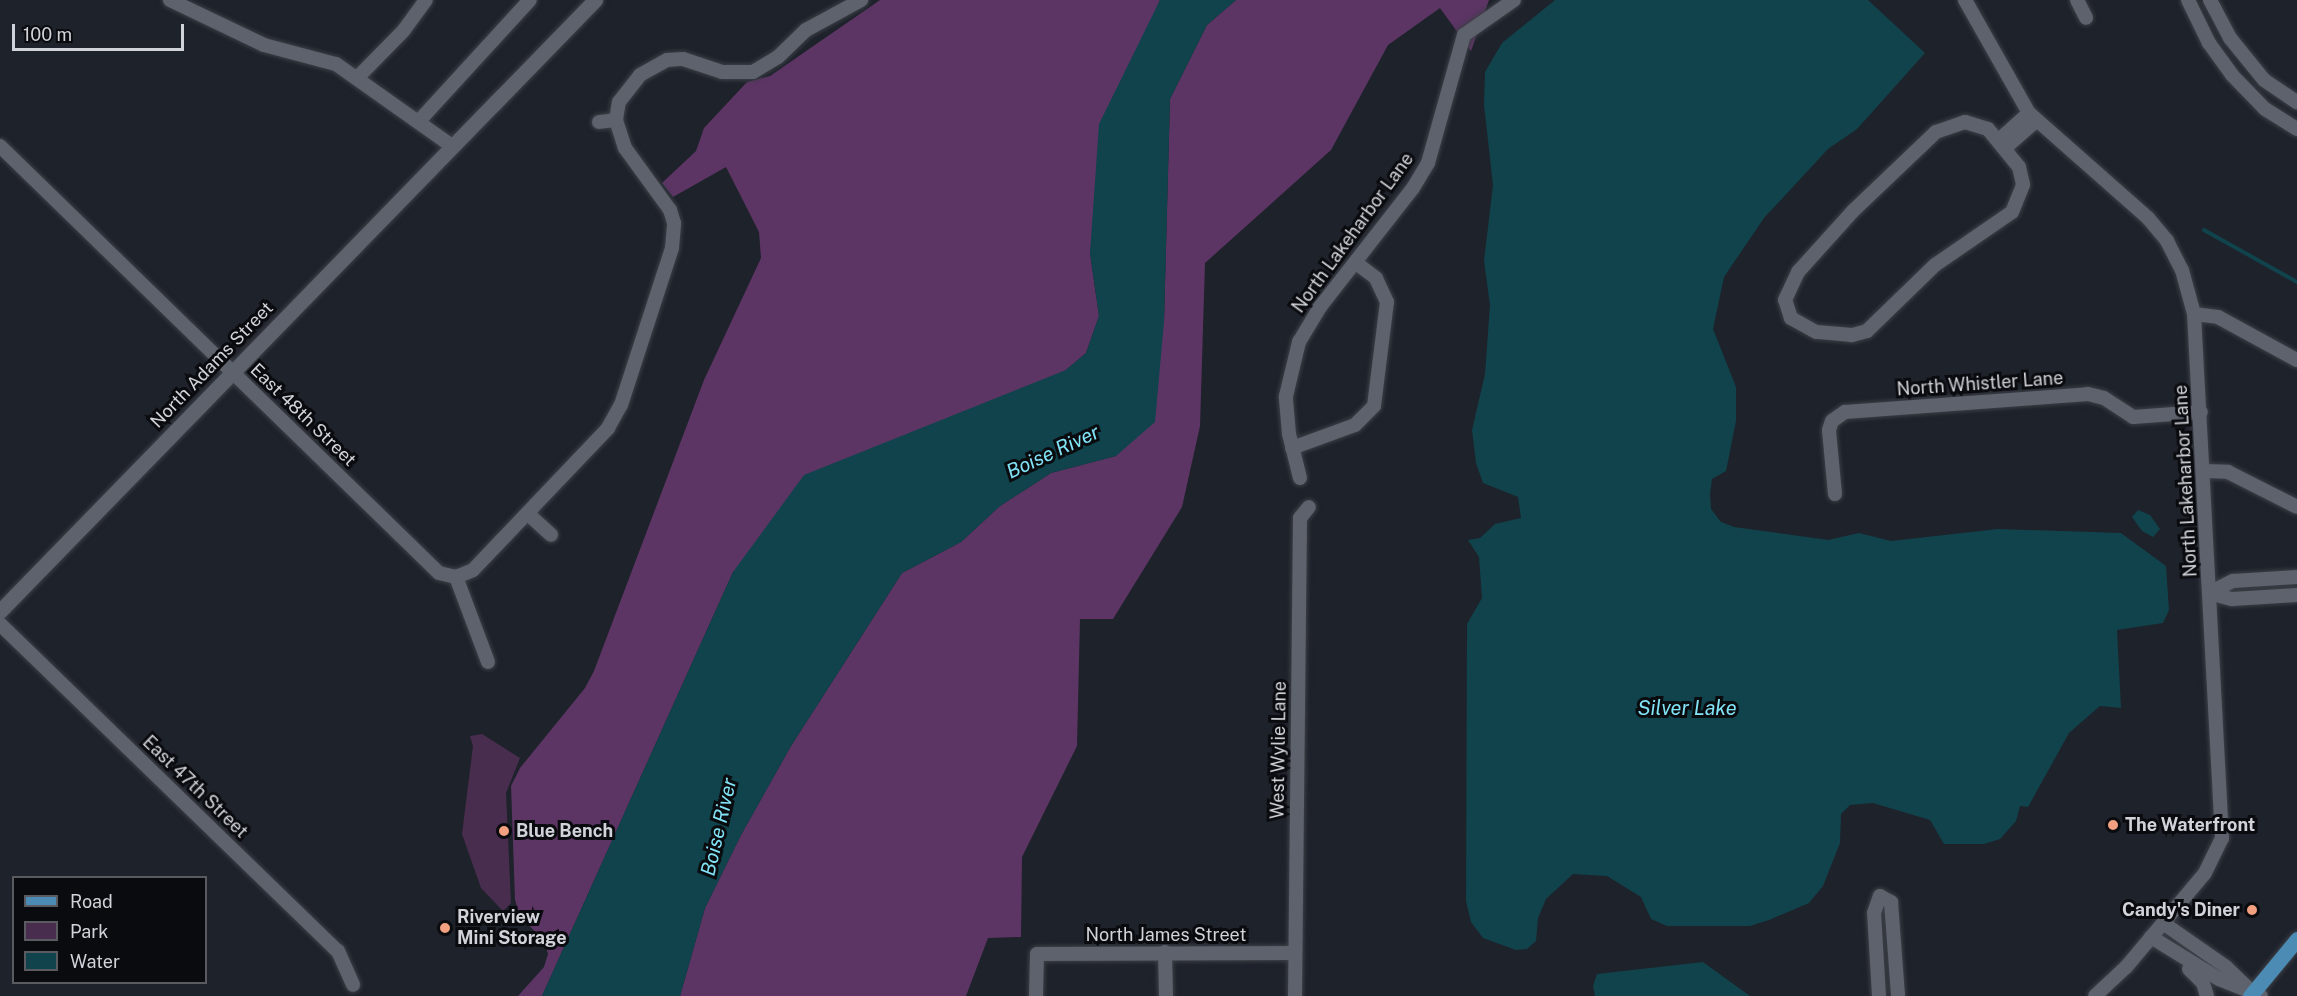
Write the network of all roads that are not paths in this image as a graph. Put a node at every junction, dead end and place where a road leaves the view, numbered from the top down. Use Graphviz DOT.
graph roads {
  1 [pos="170,0"];
  2 [pos="426,0"];
  3 [pos="530,0"];
  4 [pos="595,0"];
  5 [pos="861,0"];
  6 [pos="1514,0"];
  7 [pos="1965,0"];
  8 [pos="2077,0"];
  9 [pos="2188,0"];
  10 [pos="2210,0"];
  11 [pos="2086,18"];
  12 [pos="359,76"];
  13 [pos="2295,97"];
  14 [pos="2033,117"];
  15 [pos="2278,117"];
  16 [pos="616,120"];
  17 [pos="419,121"];
  18 [pos="599,122"];
  19 [pos="2297,129"];
  20 [pos="2002,144"];
  21 [pos="0,146"];
  22 [pos="452,146"];
  23 [pos="1355,262"];
  24 [pos="2194,314"];
  25 [pos="2297,360"];
  26 [pos="233,373"];
  27 [pos="2200,412"];
  28 [pos="1292,448"];
  29 [pos="2205,471"];
  30 [pos="1300,478"];
  31 [pos="1834,494"];
  32 [pos="1309,507"];
  33 [pos="2297,507"];
  34 [pos="528,514"];
  35 [pos="551,535"];
  36 [pos="456,577"];
  37 [pos="2297,577"];
  38 [pos="2209,593"];
  39 [pos="2297,595"];
  40 [pos="0,611"];
  41 [pos="0,624"];
  42 [pos="488,662"];
  43 [pos="2163,923"];
  44 [pos="2151,937"];
  45 [pos="2297,939"];
  46 [pos="1165,952"];
  47 [pos="1295,953"];
  48 [pos="2174,955"];
  49 [pos="353,985"];
  50 [pos="2255,995"];
  51 [pos="1036,996"];
  52 [pos="1166,996"];
  53 [pos="1295,996"];
  54 [pos="1879,996"];
  55 [pos="1898,996"];
  56 [pos="2095,996"];
  57 [pos="2207,996"];
  1 -- 12 [label="street"];
  2 -- 12 [label="street"];
  3 -- 17 [label="street"];
  4 -- 22 [label="street, North Adams Street"];
  5 -- 16 [label="street"];
  6 -- 23 [label="street, North Lakeharbor Lane"];
  7 -- 14 [label="street, North Lakeharbor Lane"];
  8 -- 11 [label="street"];
  9 -- 15 [label="street"];
  10 -- 13 [label="street"];
  12 -- 17 [label="street"];
  13 -- 15 [label="street"];
  14 -- 20 [label="street"];
  14 -- 24 [label="street, North Lakeharbor Lane"];
  15 -- 19 [label="street"];
  16 -- 18 [label="street"];
  16 -- 34 [label="street"];
  17 -- 22 [label="street"];
  20 -- 20 [label="street"];
  21 -- 26 [label="street, East 48th Street"];
  22 -- 26 [label="street, North Adams Street"];
  23 -- 28 [label="street, North Lakeharbor Lane"];
  23 -- 28 [label="street"];
  24 -- 25 [label="street"];
  24 -- 27 [label="street, North Lakeharbor Lane"];
  26 -- 36 [label="street, East 48th Street"];
  26 -- 40 [label="street, North Adams Street"];
  27 -- 29 [label="street, North Lakeharbor Lane"];
  27 -- 31 [label="street, North Whistler Lane"];
  28 -- 30 [label="street, North Lakeharbor Lane"];
  29 -- 33 [label="street"];
  29 -- 38 [label="street, North Lakeharbor Lane"];
  32 -- 47 [label="street, West Wylie Lane"];
  34 -- 35 [label="street"];
  34 -- 36 [label="street"];
  36 -- 42 [label="street"];
  37 -- 38 [label="street"];
  38 -- 39 [label="street"];
  38 -- 43 [label="street, North Lakeharbor Lane"];
  41 -- 49 [label="street, East 47th Street"];
  43 -- 44 [label="street, North Lakeharbor Lane"];
  43 -- 50 [label="street"];
  44 -- 48 [label="street"];
  44 -- 56 [label="street, North Lakeharbor Lane"];
  45 -- 50 [label="main road"];
  46 -- 47 [label="street, North James Street"];
  46 -- 51 [label="street, North James Street"];
  46 -- 52 [label="street"];
  47 -- 53 [label="street, West Wylie Lane"];
  48 -- 50 [label="street"];
  48 -- 57 [label="street"];
  54 -- 55 [label="street"];
}
